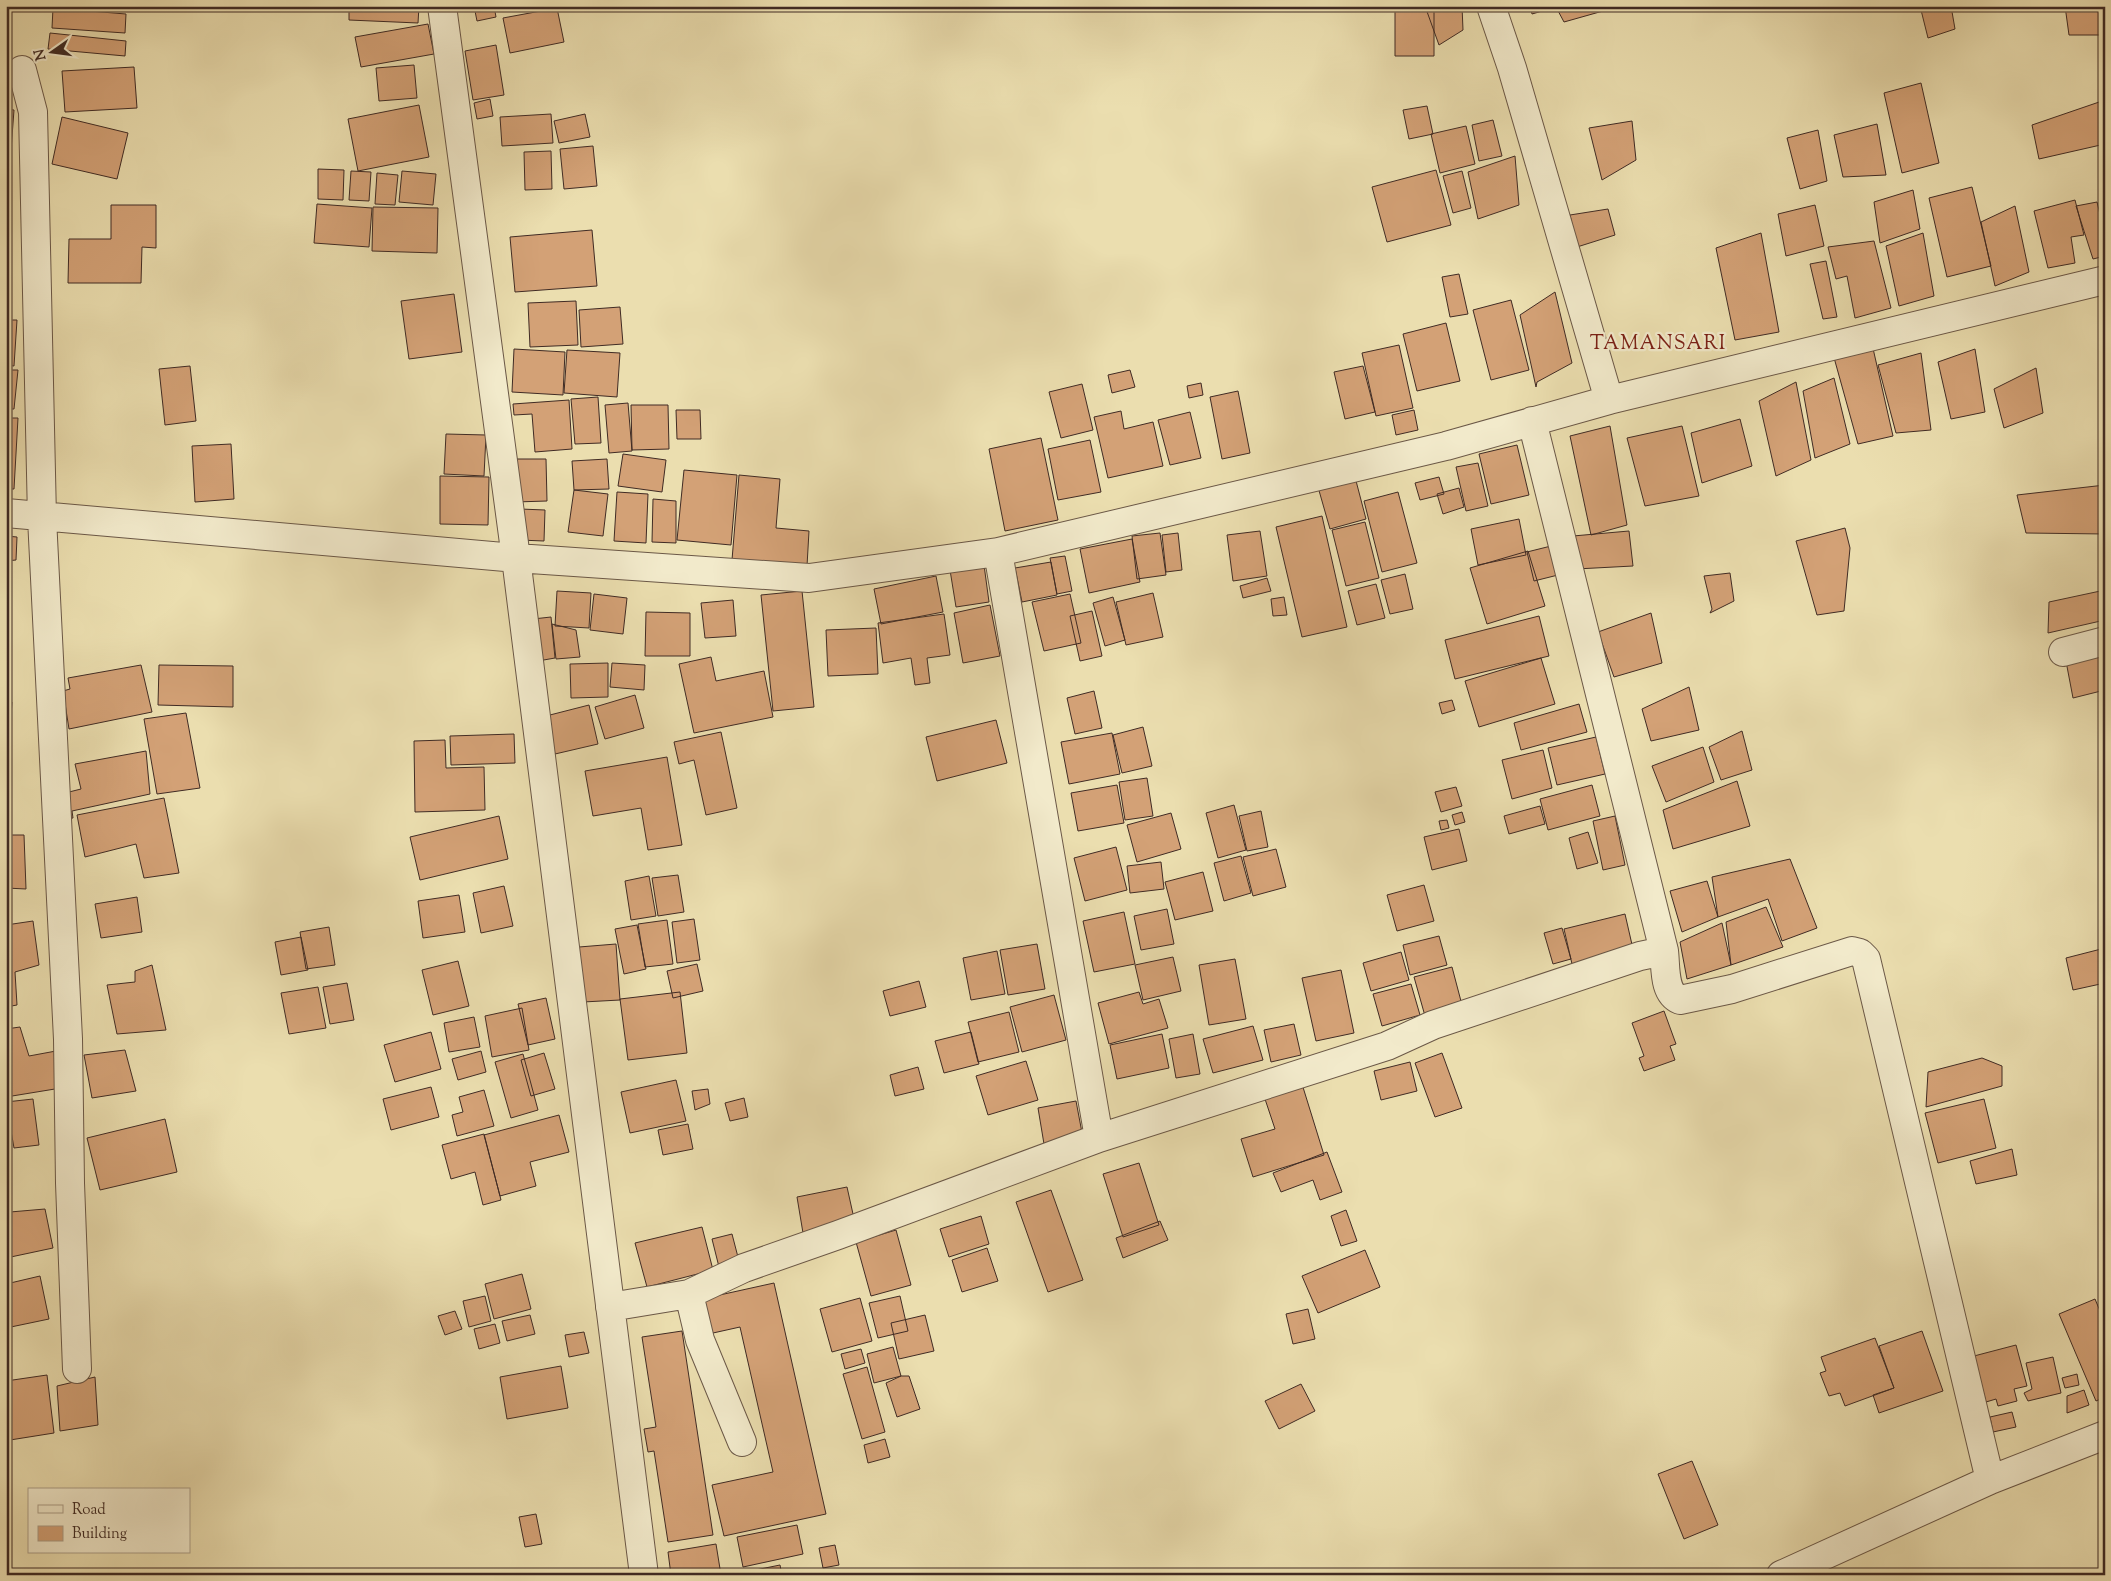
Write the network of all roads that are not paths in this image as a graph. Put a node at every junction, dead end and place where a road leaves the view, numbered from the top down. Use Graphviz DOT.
graph roads {
  1 [pos="442,6"];
  2 [pos="1491,6"];
  3 [pos="22,70"];
  4 [pos="2105,280"];
  5 [pos="1609,400"];
  6 [pos="1532,421"];
  7 [pos="6,513"];
  8 [pos="42,518"];
  9 [pos="998,552"];
  10 [pos="516,558"];
  11 [pos="2105,641"];
  12 [pos="2063,652"];
  13 [pos="1664,951"];
  14 [pos="1099,1138"];
  15 [pos="689,1294"];
  16 [pos="610,1307"];
  17 [pos="77,1369"];
  18 [pos="2105,1435"];
  19 [pos="742,1442"];
  20 [pos="1990,1480"];
  21 [pos="644,1575"];
  22 [pos="1781,1575"];
  1 -- 10 [label="street"];
  2 -- 5 [label="street"];
  3 -- 8 [label="street"];
  4 -- 5 [label="street"];
  5 -- 6 [label="street"];
  6 -- 9 [label="street"];
  6 -- 13 [label="street"];
  7 -- 8 [label="street"];
  8 -- 10 [label="street"];
  8 -- 17 [label="street"];
  9 -- 10 [label="street"];
  9 -- 14 [label="street"];
  10 -- 16 [label="street"];
  11 -- 12 [label="street"];
  13 -- 14 [label="street"];
  13 -- 20 [label="street"];
  14 -- 15 [label="street"];
  15 -- 16 [label="street"];
  15 -- 19 [label="street"];
  16 -- 21 [label="street"];
  18 -- 20 [label="street"];
  20 -- 22 [label="street"];
}
